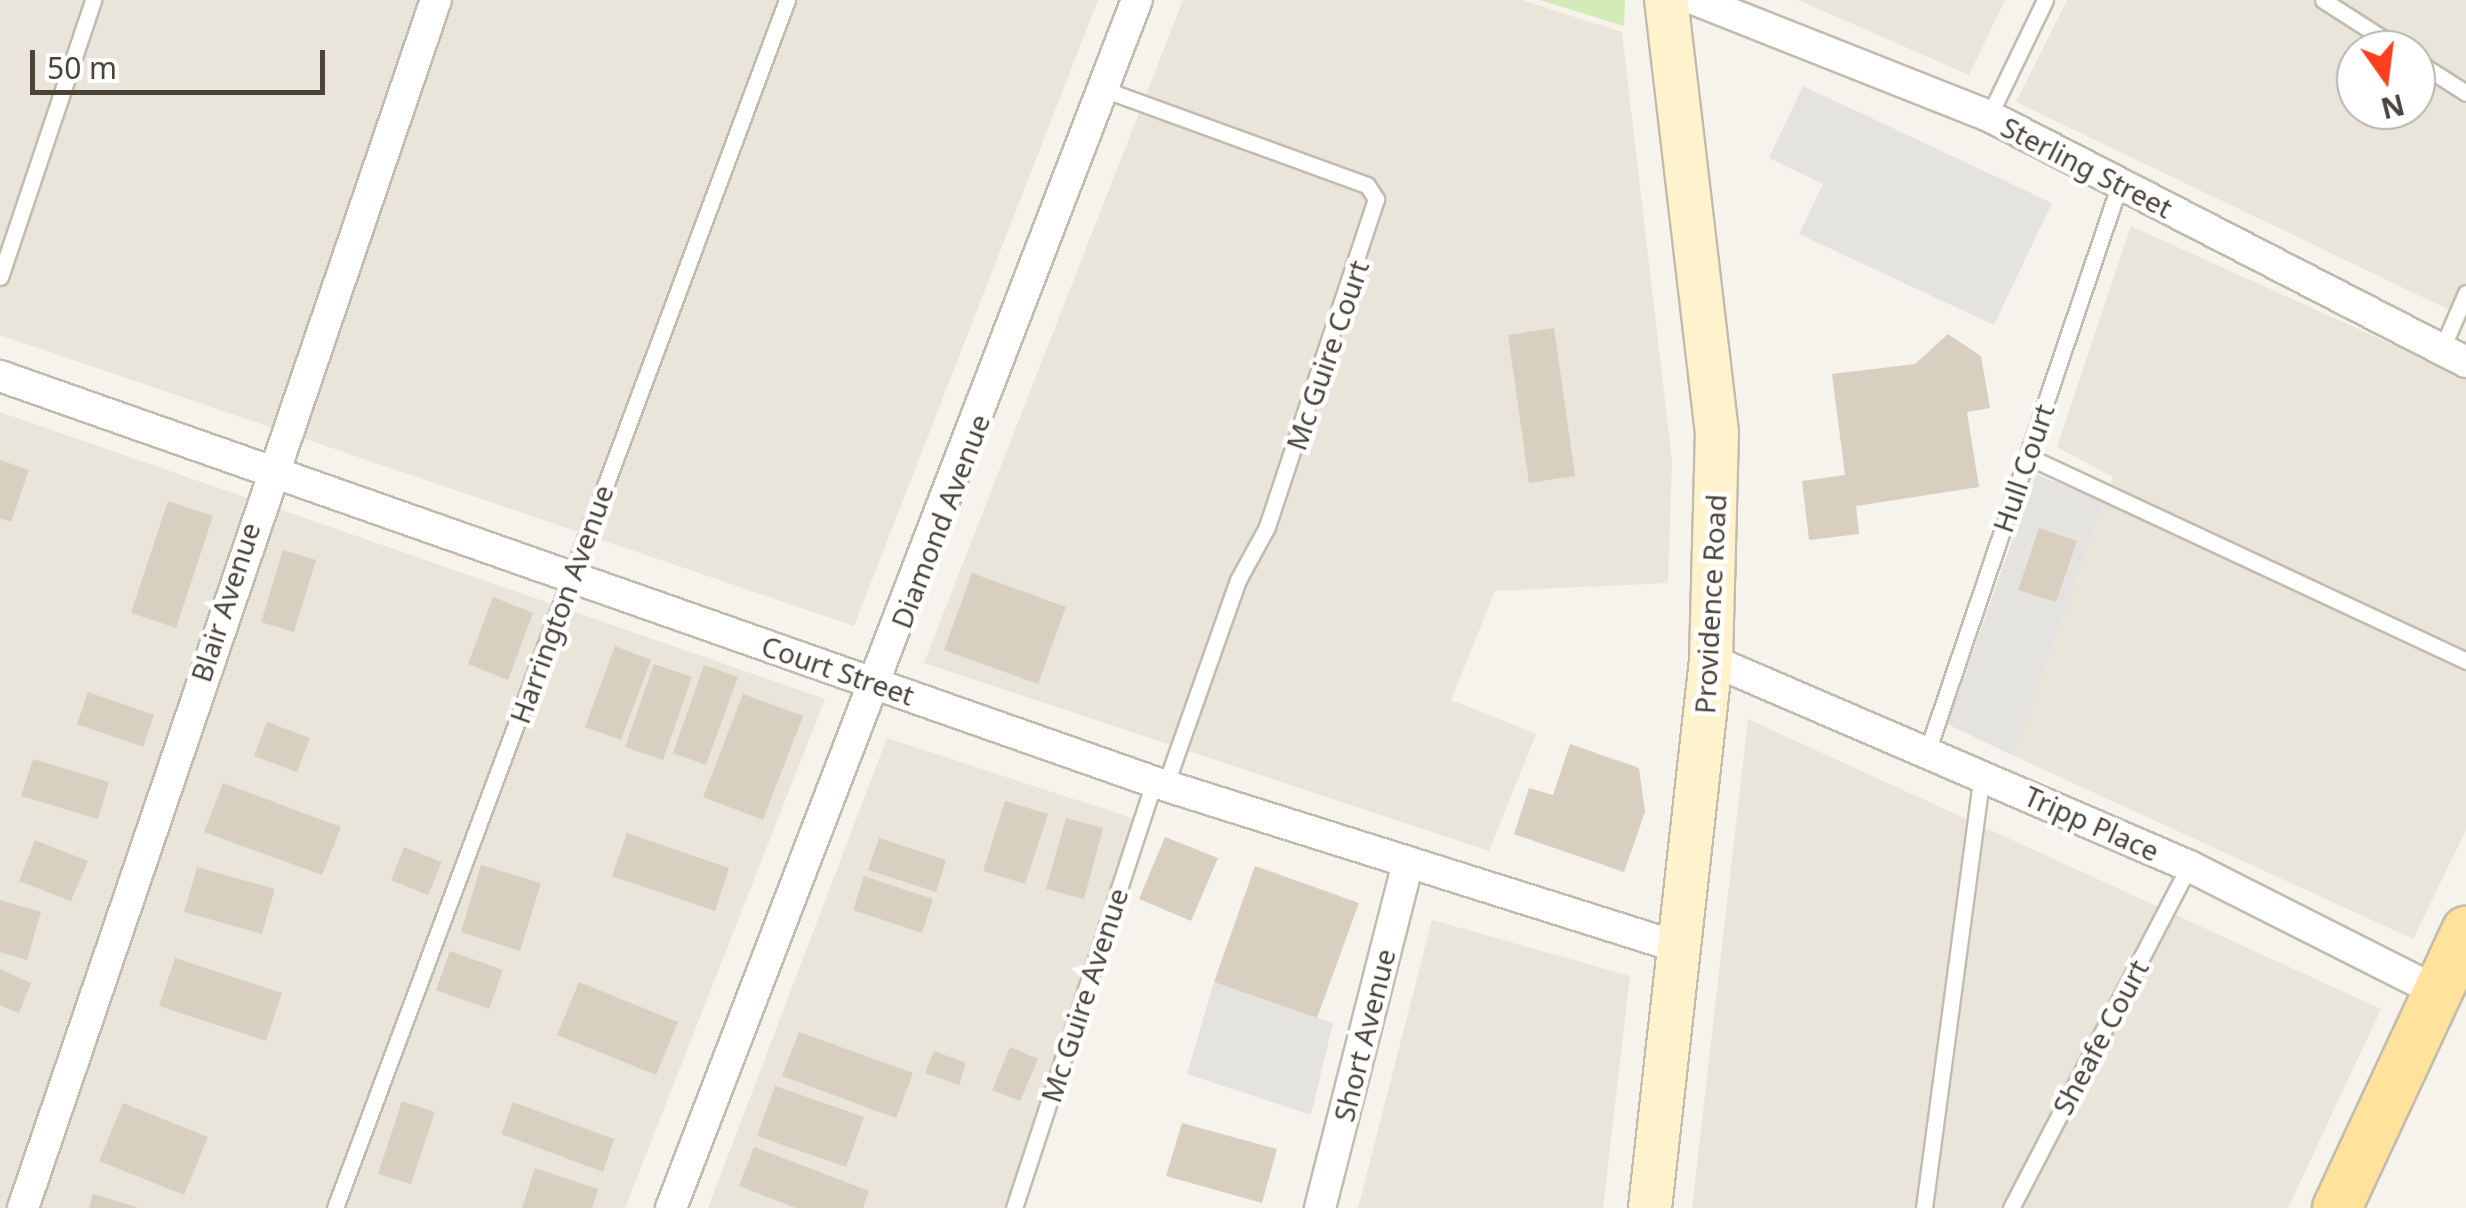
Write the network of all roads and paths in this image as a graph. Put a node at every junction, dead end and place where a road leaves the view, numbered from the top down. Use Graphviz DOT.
graph roads {
  1 [pos="93,0"];
  2 [pos="436,0"];
  3 [pos="787,0"];
  4 [pos="1137,0"];
  5 [pos="1666,0"];
  6 [pos="1696,0"];
  7 [pos="2044,0"];
  8 [pos="2323,0"];
  9 [pos="2370,30"];
  10 [pos="2436,74"];
  11 [pos="1104,89"];
  12 [pos="2466,93"];
  13 [pos="1989,116"];
  14 [pos="2120,184"];
  15 [pos="0,277"];
  16 [pos="2466,293"];
  17 [pos="2454,356"];
  18 [pos="0,376"];
  19 [pos="2028,456"];
  20 [pos="268,471"];
  21 [pos="571,576"];
  22 [pos="1711,660"];
  23 [pos="2466,661"];
  24 [pos="878,684"];
  25 [pos="1927,752"];
  26 [pos="1982,774"];
  27 [pos="1159,784"];
  28 [pos="1408,862"];
  29 [pos="2189,866"];
  30 [pos="2466,931"];
  31 [pos="1682,948"];
  32 [pos="2445,995"];
  33 [pos="23,1208"];
  34 [pos="336,1208"];
  35 [pos="671,1208"];
  36 [pos="1014,1208"];
  37 [pos="1320,1208"];
  38 [pos="1650,1208"];
  39 [pos="1924,1208"];
  40 [pos="2011,1208"];
  41 [pos="2337,1208"];
  1 -- 15 [label="lane"];
  2 -- 20 [label="street, Blair Avenue"];
  3 -- 21 [label="lane, Harrington Avenue"];
  4 -- 11 [label="street, Diamond Avenue"];
  5 -- 22 [label="main road, Providence Road"];
  6 -- 13 [label="street, Sterling Street"];
  7 -- 13 [label="lane"];
  8 -- 9 [label="lane"];
  10 -- 12 [label="lane"];
  11 -- 24 [label="street, Diamond Avenue"];
  11 -- 27 [label="lane, Mc Guire Court"];
  13 -- 14 [label="street, Sterling Street"];
  14 -- 17 [label="street, Sterling Street"];
  14 -- 19 [label="lane, Hull Court"];
  16 -- 17 [label="lane"];
  18 -- 20 [label="street, Court Street"];
  19 -- 23 [label="lane"];
  19 -- 25 [label="lane, Hull Court"];
  20 -- 21 [label="street, Court Street"];
  20 -- 33 [label="street, Blair Avenue"];
  21 -- 24 [label="street, Court Street"];
  21 -- 34 [label="lane, Harrington Avenue"];
  22 -- 25 [label="street, Tripp Place"];
  22 -- 31 [label="main road, Providence Road"];
  24 -- 27 [label="street, Court Street"];
  24 -- 35 [label="street, Diamond Avenue"];
  25 -- 26 [label="street, Tripp Place"];
  26 -- 29 [label="street, Tripp Place"];
  26 -- 39 [label="lane"];
  27 -- 28 [label="street, Court Street"];
  27 -- 36 [label="lane, Mc Guire Avenue"];
  28 -- 31 [label="street, Court Street"];
  28 -- 37 [label="street, Short Avenue"];
  29 -- 32 [label="street, Tripp Place"];
  29 -- 40 [label="lane, Sheafe Court"];
  30 -- 32 [label="main road"];
  31 -- 38 [label="main road, Providence Road"];
  32 -- 41 [label="main road"];
}
